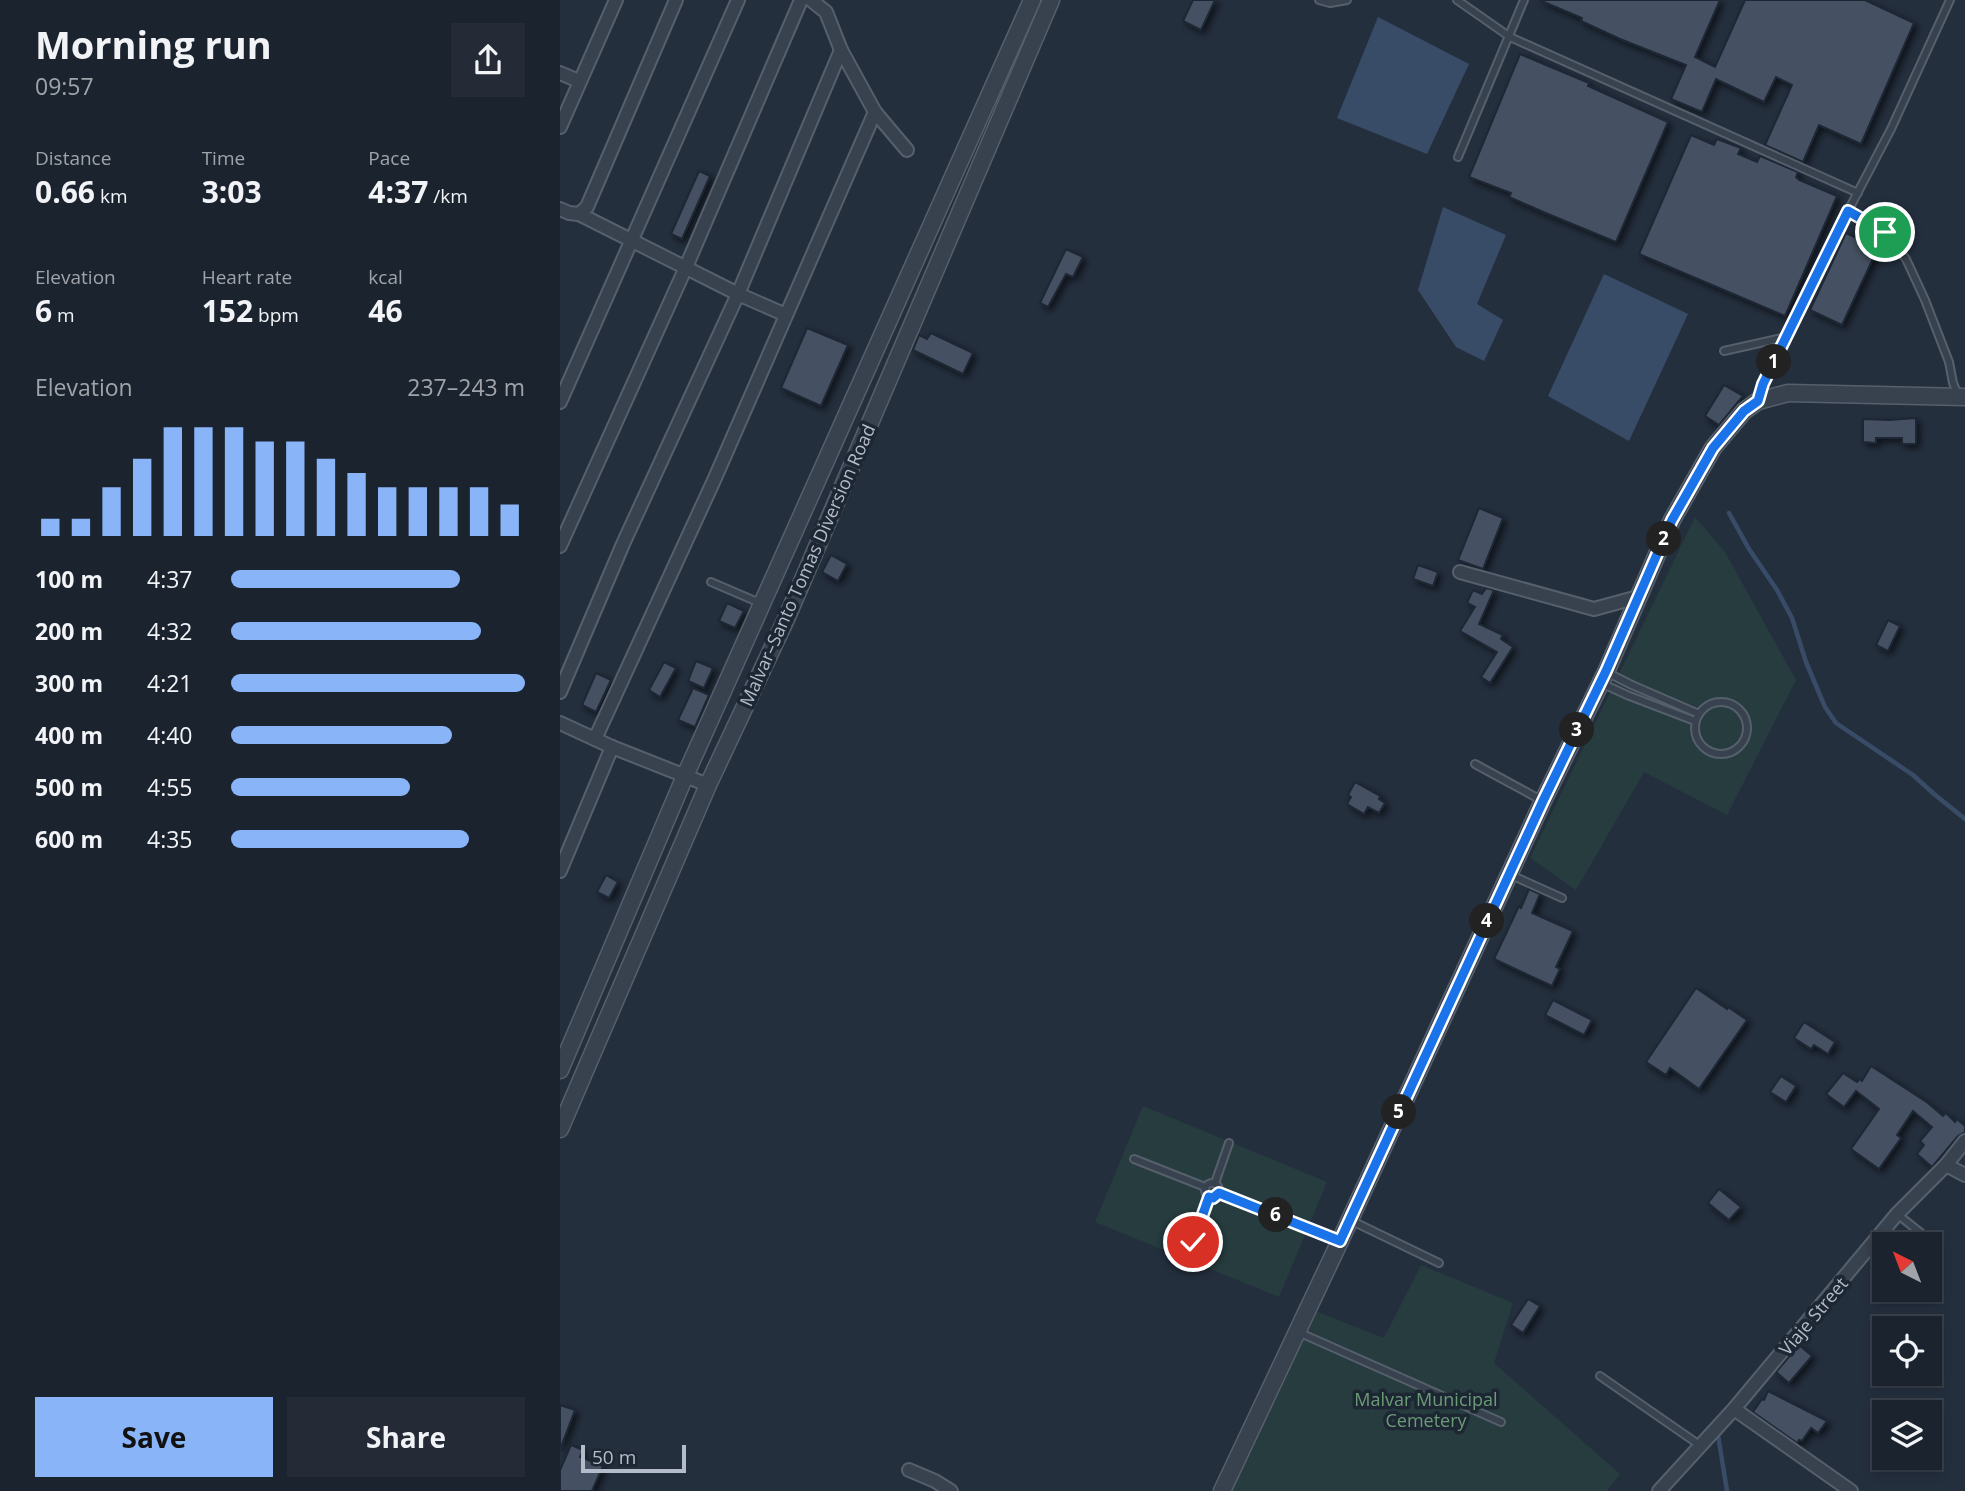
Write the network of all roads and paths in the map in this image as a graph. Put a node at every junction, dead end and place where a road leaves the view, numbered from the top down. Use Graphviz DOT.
graph roads {
  1 [pos="616,0"];
  2 [pos="676,0"];
  3 [pos="738,0"];
  4 [pos="801,0"];
  5 [pos="811,0"];
  6 [pos="1032,0"];
  7 [pos="1051,0"];
  8 [pos="1319,0"];
  9 [pos="1347,0"];
  10 [pos="1457,0"];
  11 [pos="1524,0"];
  12 [pos="1950,0"];
  13 [pos="1510,37"];
  14 [pos="841,50"];
  15 [pos="560,73"];
  16 [pos="579,81"];
  17 [pos="875,112"];
  18 [pos="560,127"];
  19 [pos="907,150"];
  20 [pos="1458,157"];
  21 [pos="1858,193"];
  22 [pos="560,209"];
  23 [pos="1848,211"];
  24 [pos="579,215"];
  25 [pos="632,240"];
  26 [pos="686,267"];
  27 [pos="738,294"];
  28 [pos="786,315"];
  29 [pos="1786,337"];
  30 [pos="1724,351"];
  31 [pos="1962,397"];
  32 [pos="1758,401"];
  33 [pos="560,402"];
  34 [pos="560,546"];
  35 [pos="1460,572"];
  36 [pos="711,582"];
  37 [pos="1638,597"];
  38 [pos="762,604"];
  39 [pos="1603,677"];
  40 [pos="560,692"];
  41 [pos="1697,717"];
  42 [pos="561,727"];
  43 [pos="595,738"];
  44 [pos="612,747"];
  45 [pos="1475,764"];
  46 [pos="685,776"];
  47 [pos="708,785"];
  48 [pos="1543,801"];
  49 [pos="560,871"];
  50 [pos="1509,874"];
  51 [pos="1562,898"];
  52 [pos="560,1070"];
  53 [pos="560,1129"];
  54 [pos="1965,1141"];
  55 [pos="1229,1143"];
  56 [pos="1134,1159"];
  57 [pos="1946,1165"];
  58 [pos="1965,1175"];
  59 [pos="1215,1183"];
  60 [pos="1205,1187"];
  61 [pos="1219,1193"];
  62 [pos="1209,1197"];
  63 [pos="1897,1214"];
  64 [pos="1349,1219"];
  65 [pos="1920,1232"];
  66 [pos="1340,1241"];
  67 [pos="1193,1242"];
  68 [pos="1439,1263"];
  69 [pos="1296,1332"];
  70 [pos="1600,1376"];
  71 [pos="1734,1409"];
  72 [pos="1501,1422"];
  73 [pos="1701,1446"];
  74 [pos="909,1470"];
  75 [pos="951,1491"];
  76 [pos="1222,1491"];
  77 [pos="1659,1491"];
  78 [pos="1851,1491"];
  1 -- 16 [label="street"];
  2 -- 24 [label="street"];
  3 -- 25 [label="street"];
  4 -- 26 [label="street"];
  5 -- 14 [label="street"];
  6 -- 38 [label="street, Malvar–Santo Tomas Diversion Road"];
  7 -- 47 [label="street, Malvar–Santo Tomas Diversion Road"];
  8 -- 9 [label="lane"];
  10 -- 13 [label="lane"];
  11 -- 13 [label="lane"];
  12 -- 21 [label="lane"];
  13 -- 20 [label="lane"];
  13 -- 21 [label="lane"];
  14 -- 17 [label="street"];
  14 -- 27 [label="street"];
  15 -- 16 [label="street"];
  16 -- 18 [label="street"];
  17 -- 19 [label="street"];
  17 -- 28 [label="street"];
  21 -- 23 [label="lane"];
  22 -- 24 [label="street"];
  23 -- 29 [label="lane"];
  23 -- 31 [label="lane"];
  24 -- 25 [label="street"];
  25 -- 26 [label="street"];
  25 -- 33 [label="street"];
  26 -- 27 [label="street"];
  26 -- 34 [label="street"];
  27 -- 28 [label="street"];
  27 -- 40 [label="street"];
  28 -- 43 [label="street"];
  29 -- 30 [label="lane"];
  29 -- 32 [label="lane"];
  31 -- 32 [label="street"];
  32 -- 37 [label="street"];
  35 -- 37 [label="street"];
  36 -- 38 [label="lane"];
  37 -- 39 [label="street"];
  38 -- 46 [label="street, Malvar–Santo Tomas Diversion Road"];
  39 -- 41 [label="lane"];
  39 -- 41 [label="lane"];
  39 -- 48 [label="street"];
  41 -- 41 [label="lane"];
  42 -- 43 [label="street"];
  43 -- 44 [label="street"];
  44 -- 46 [label="street"];
  44 -- 49 [label="street"];
  45 -- 48 [label="lane"];
  46 -- 47 [label="street"];
  46 -- 52 [label="street, Malvar–Santo Tomas Diversion Road"];
  47 -- 53 [label="street, Malvar–Santo Tomas Diversion Road"];
  48 -- 50 [label="street"];
  50 -- 51 [label="lane"];
  50 -- 64 [label="street"];
  54 -- 57 [label="street, Viaje Street"];
  55 -- 59 [label="lane"];
  56 -- 60 [label="lane"];
  57 -- 58 [label="street"];
  57 -- 63 [label="street, Viaje Street"];
  59 -- 60 [label="lane"];
  59 -- 61 [label="lane"];
  60 -- 62 [label="lane"];
  61 -- 62 [label="lane"];
  61 -- 66 [label="lane"];
  62 -- 67 [label="lane"];
  63 -- 65 [label="lane"];
  63 -- 71 [label="street, Viaje Street"];
  64 -- 66 [label="street"];
  64 -- 68 [label="lane"];
  66 -- 69 [label="street"];
  69 -- 72 [label="lane"];
  69 -- 76 [label="street"];
  70 -- 73 [label="lane"];
  71 -- 73 [label="street, Viaje Street"];
  71 -- 78 [label="street"];
  73 -- 77 [label="street, Viaje Street"];
  74 -- 75 [label="street"];
}
